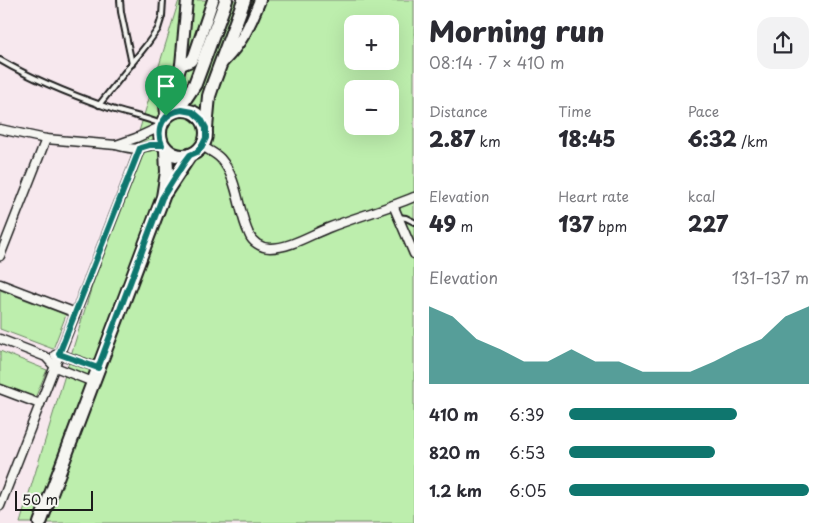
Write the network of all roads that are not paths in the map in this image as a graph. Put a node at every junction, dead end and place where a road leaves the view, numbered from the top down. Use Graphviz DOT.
graph roads {
  1 [pos="120,0"];
  2 [pos="163,0"];
  3 [pos="187,0"];
  4 [pos="213,0"];
  5 [pos="226,0"];
  6 [pos="244,0"];
  7 [pos="260,0"];
  8 [pos="0,60"];
  9 [pos="132,64"];
  10 [pos="181,65"];
  11 [pos="219,67"];
  12 [pos="99,105"];
  13 [pos="165,120"];
  14 [pos="206,128"];
  15 [pos="0,129"];
  16 [pos="46,139"];
  17 [pos="116,145"];
  18 [pos="202,146"];
  19 [pos="164,147"];
  20 [pos="140,148"];
  21 [pos="190,155"];
  22 [pos="414,197"];
  23 [pos="162,198"];
  24 [pos="393,205"];
  25 [pos="398,217"];
  26 [pos="414,222"];
  27 [pos="414,254"];
  28 [pos="0,256"];
  29 [pos="0,284"];
  30 [pos="76,313"];
  31 [pos="0,339"];
  32 [pos="59,354"];
  33 [pos="46,357"];
  34 [pos="55,367"];
  35 [pos="98,368"];
  36 [pos="93,382"];
  37 [pos="0,389"];
  38 [pos="40,404"];
  39 [pos="0,506"];
  40 [pos="40,523"];
  1 -- 9 [label="lane"];
  2 -- 9 [label="lane"];
  3 -- 10 [label="street"];
  4 -- 10 [label="street"];
  5 -- 13 [label="main road"];
  6 -- 11 [label="main road"];
  7 -- 11 [label="street"];
  8 -- 12 [label="lane"];
  9 -- 12 [label="lane"];
  10 -- 13 [label="street"];
  11 -- 14 [label="main road"];
  12 -- 13 [label="lane"];
  13 -- 14 [label="main road"];
  13 -- 17 [label="street"];
  13 -- 19 [label="main road"];
  14 -- 18 [label="main road"];
  15 -- 16 [label="street"];
  16 -- 17 [label="street"];
  16 -- 28 [label="street"];
  17 -- 20 [label="street"];
  18 -- 21 [label="main road"];
  18 -- 24 [label="street"];
  19 -- 20 [label="street"];
  19 -- 21 [label="main road"];
  19 -- 23 [label="main road"];
  20 -- 30 [label="street"];
  21 -- 23 [label="main road"];
  22 -- 24 [label="street"];
  23 -- 35 [label="main road"];
  24 -- 25 [label="street"];
  25 -- 26 [label="lane"];
  25 -- 27 [label="street"];
  29 -- 30 [label="street"];
  30 -- 32 [label="street"];
  31 -- 33 [label="street"];
  32 -- 33 [label="street"];
  32 -- 34 [label="street"];
  32 -- 35 [label="street"];
  33 -- 34 [label="street"];
  34 -- 36 [label="street"];
  34 -- 38 [label="street"];
  35 -- 36 [label="main road"];
  36 -- 40 [label="main road"];
  37 -- 38 [label="street"];
  38 -- 39 [label="street"];
}
